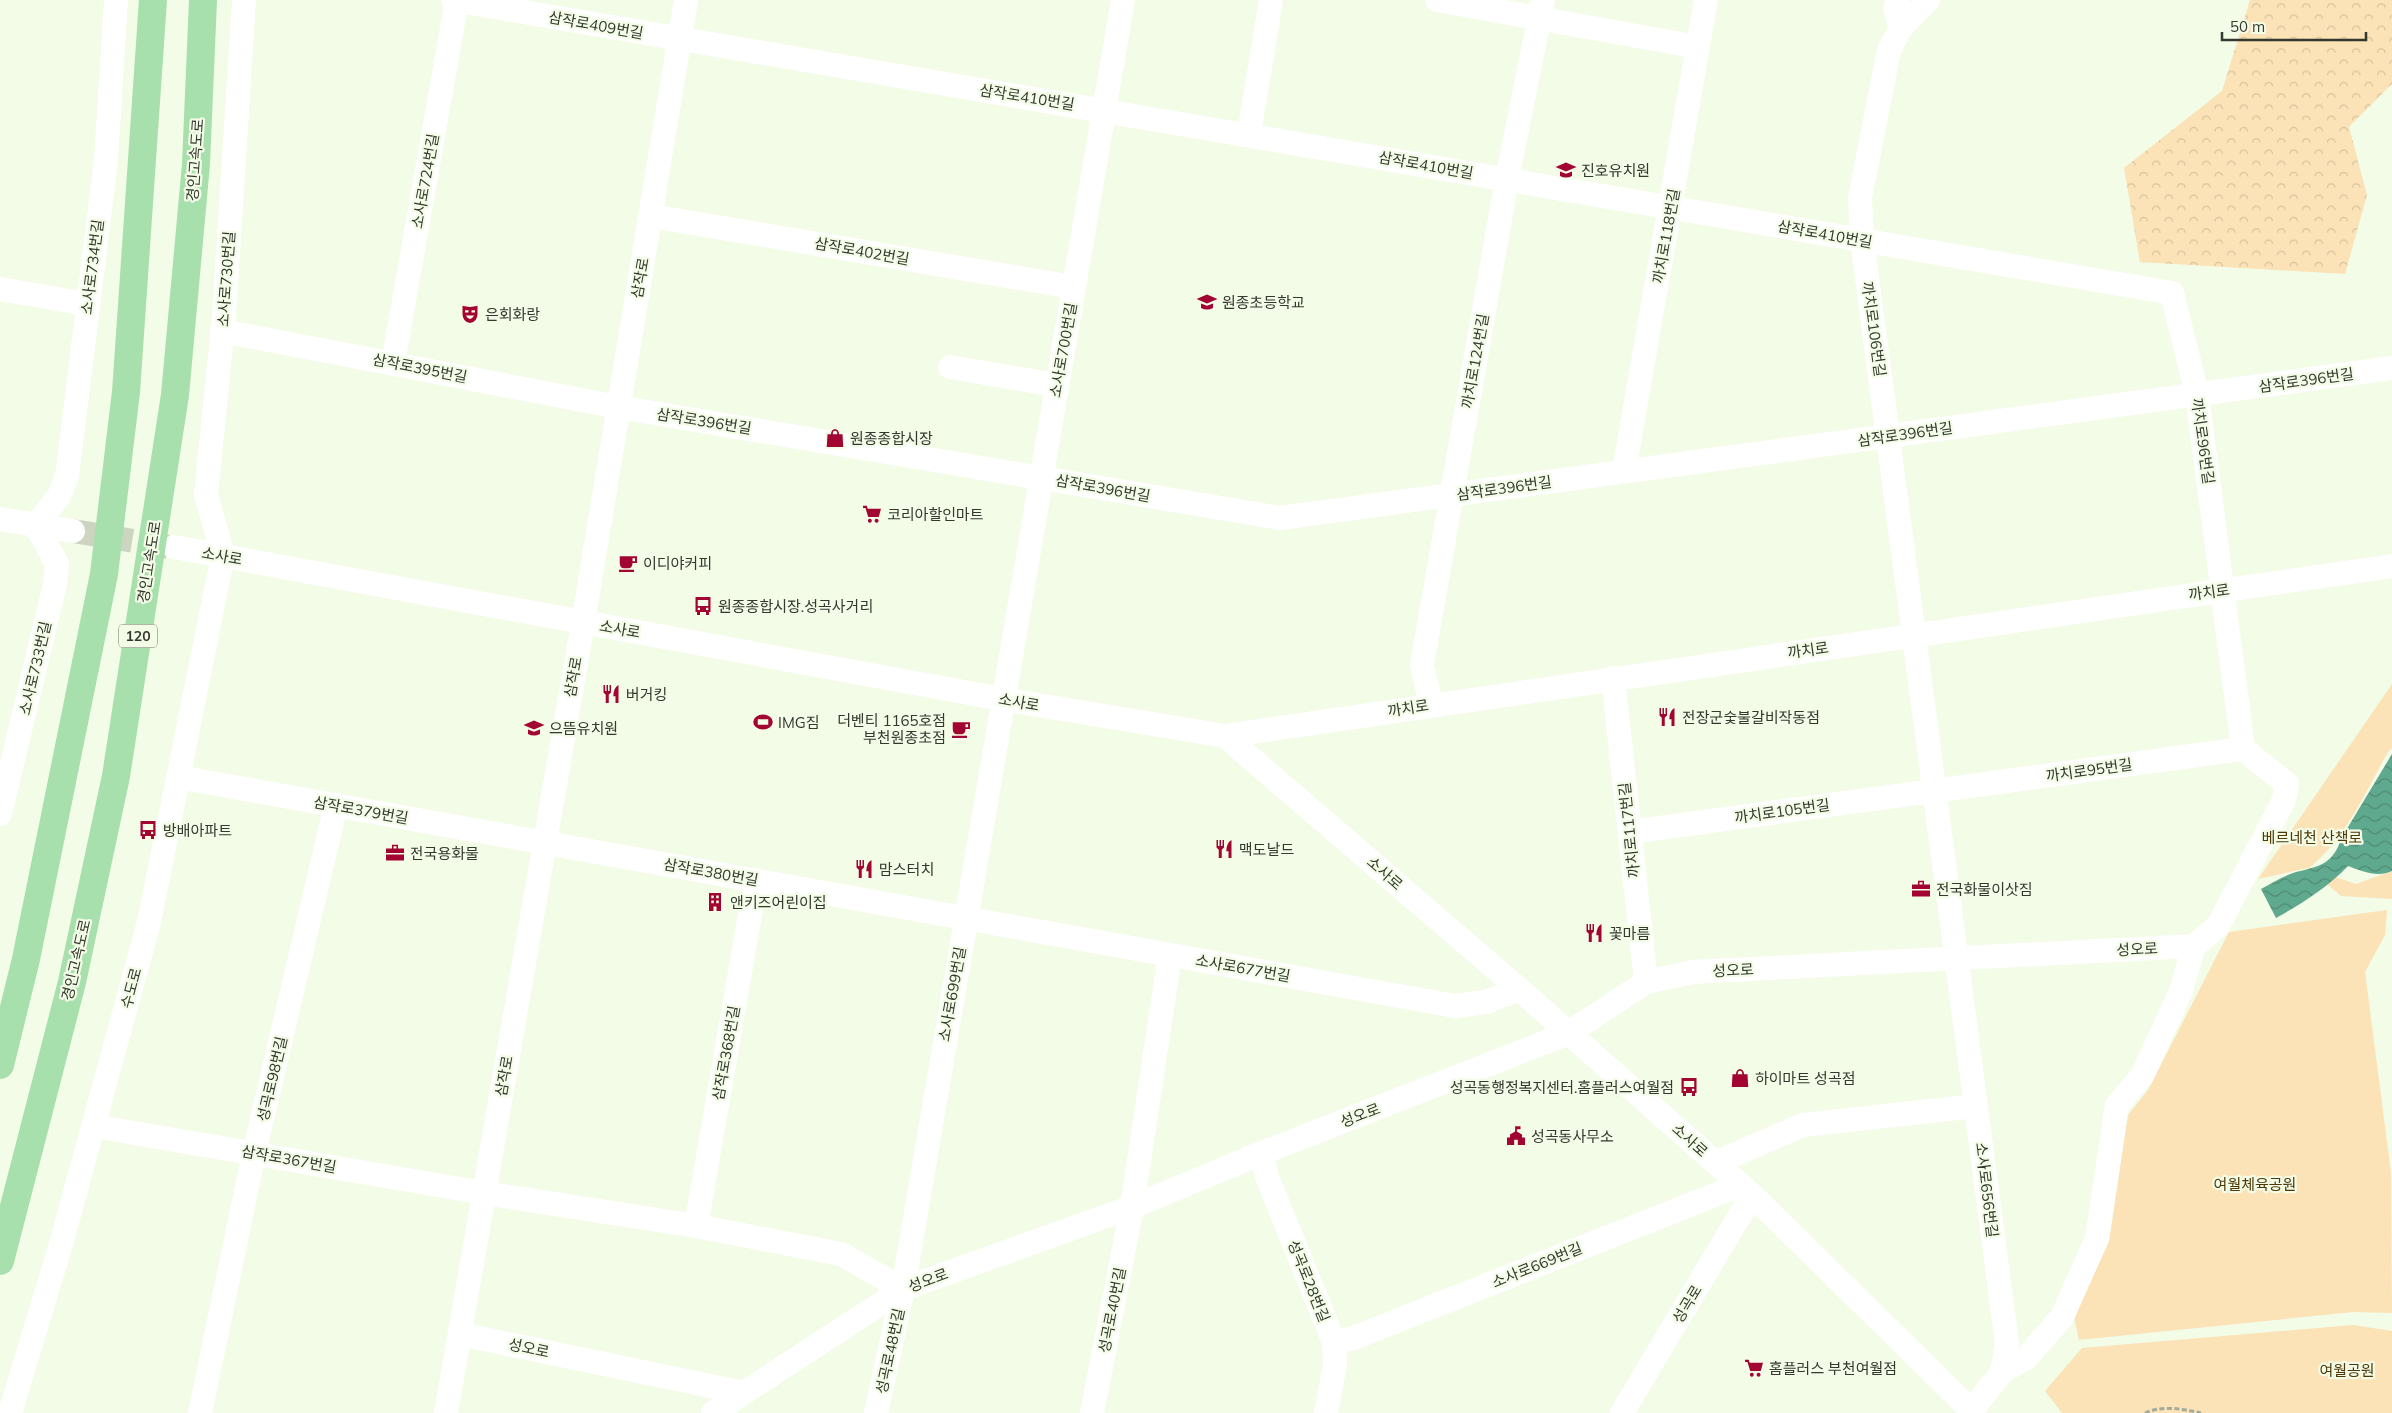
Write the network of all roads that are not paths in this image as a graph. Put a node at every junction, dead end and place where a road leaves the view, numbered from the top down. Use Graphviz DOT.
graph roads {
  1 [pos="116,0"];
  2 [pos="153,0"];
  3 [pos="203,0"];
  4 [pos="244,0"];
  5 [pos="456,0"];
  6 [pos="686,0"];
  7 [pos="1123,0"];
  8 [pos="1271,0"];
  9 [pos="1437,0"];
  10 [pos="1706,0"];
  11 [pos="1897,0"];
  12 [pos="1928,0"];
  13 [pos="1542,9"];
  14 [pos="1901,28"];
  15 [pos="680,40"];
  16 [pos="1698,47"];
  17 [pos="1104,110"];
  18 [pos="1249,134"];
  19 [pos="1507,179"];
  20 [pos="1671,207"];
  21 [pos="650,216"];
  22 [pos="1862,240"];
  23 [pos="1074,287"];
  24 [pos="0,289"];
  25 [pos="2172,293"];
  26 [pos="87,304"];
  27 [pos="222,331"];
  28 [pos="393,363"];
  29 [pos="950,367"];
  30 [pos="2392,368"];
  31 [pos="1056,385"];
  32 [pos="2197,394"];
  33 [pos="618,408"];
  34 [pos="1888,436"];
  35 [pos="1624,472"];
  36 [pos="1041,477"];
  37 [pos="1451,495"];
  38 [pos="0,519"];
  39 [pos="36,525"];
  40 [pos="74,531"];
  41 [pos="174,547"];
  42 [pos="222,556"];
  43 [pos="2392,566"];
  44 [pos="2222,590"];
  45 [pos="583,623"];
  46 [pos="1914,634"];
  47 [pos="1612,678"];
  48 [pos="1002,699"];
  49 [pos="1431,705"];
  50 [pos="1225,736"];
  51 [pos="8,748"];
  52 [pos="2243,750"];
  53 [pos="178,778"];
  54 [pos="1935,791"];
  55 [pos="336,805"];
  56 [pos="0,814"];
  57 [pos="1630,832"];
  58 [pos="545,842"];
  59 [pos="756,880"];
  60 [pos="965,917"];
  61 [pos="2194,946"];
  62 [pos="1170,954"];
  63 [pos="1957,959"];
  64 [pos="1646,982"];
  65 [pos="1519,989"];
  66 [pos="1568,1033"];
  67 [pos="0,1065"];
  68 [pos="1976,1106"];
  69 [pos="94,1126"];
  70 [pos="254,1153"];
  71 [pos="1262,1153"];
  72 [pos="1715,1163"];
  73 [pos="1746,1190"];
  74 [pos="484,1193"];
  75 [pos="1132,1207"];
  76 [pos="696,1226"];
  77 [pos="0,1261"];
  78 [pos="903,1289"];
  79 [pos="460,1334"];
  80 [pos="1334,1342"];
  81 [pos="2002,1372"];
  82 [pos="744,1393"];
  83 [pos="1967,1410"];
  84 [pos="10,1413"];
  85 [pos="200,1413"];
  86 [pos="446,1413"];
  87 [pos="713,1413"];
  88 [pos="876,1413"];
  89 [pos="1092,1413"];
  90 [pos="1326,1413"];
  91 [pos="1622,1413"];
  1 -- 26 [label="street, 소사로734번길"];
  2 -- 67 [label="highway"];
  3 -- 77 [label="highway, 경인고속도로 / 120"];
  4 -- 27 [label="street, 소사로730번길"];
  5 -- 15 [label="street, 삼작로409번길"];
  5 -- 28 [label="street, 소사로724번길"];
  6 -- 15 [label="street, 삼작로"];
  7 -- 17 [label="street, 소사로700번길"];
  8 -- 18 [label="street"];
  9 -- 13 [label="street"];
  10 -- 16 [label="street, 까치로118번길"];
  11 -- 14 [label="street"];
  12 -- 14 [label="street, 까치로106번길"];
  13 -- 16 [label="street"];
  13 -- 19 [label="street, 까치로124번길"];
  14 -- 22 [label="street, 까치로106번길"];
  15 -- 17 [label="street, 삼작로410번길"];
  15 -- 21 [label="street, 삼작로"];
  16 -- 20 [label="street, 까치로118번길"];
  17 -- 18 [label="street, 삼작로410번길"];
  17 -- 23 [label="street, 소사로700번길"];
  18 -- 19 [label="street, 삼작로410번길"];
  19 -- 20 [label="street, 삼작로410번길"];
  19 -- 37 [label="street, 까치로124번길"];
  20 -- 22 [label="street, 삼작로410번길"];
  20 -- 35 [label="street, 까치로118번길"];
  21 -- 23 [label="street, 삼작로402번길"];
  21 -- 33 [label="street, 삼작로"];
  22 -- 25 [label="street, 삼작로410번길"];
  22 -- 34 [label="street, 까치로106번길"];
  23 -- 31 [label="street, 소사로700번길"];
  24 -- 26 [label="street"];
  25 -- 32 [label="street, 까치로96번길"];
  26 -- 39 [label="street, 소사로734번길"];
  27 -- 28 [label="street, 삼작로395번길"];
  27 -- 42 [label="street, 소사로730번길"];
  28 -- 33 [label="street, 삼작로395번길"];
  29 -- 31 [label="street"];
  30 -- 32 [label="street, 삼작로396번길"];
  31 -- 36 [label="street, 소사로700번길"];
  32 -- 34 [label="street, 삼작로396번길"];
  32 -- 44 [label="street, 까치로96번길"];
  33 -- 36 [label="street, 삼작로396번길"];
  33 -- 45 [label="street, 삼작로"];
  34 -- 35 [label="street, 삼작로396번길"];
  34 -- 46 [label="street, 까치로106번길"];
  35 -- 37 [label="street, 삼작로396번길"];
  36 -- 37 [label="street, 삼작로396번길"];
  36 -- 48 [label="street, 소사로700번길"];
  37 -- 49 [label="street, 까치로124번길"];
  38 -- 39 [label="street"];
  39 -- 40 [label="street"];
  39 -- 51 [label="street, 소사로733번길"];
  41 -- 42 [label="street, 소사로"];
  42 -- 45 [label="street, 소사로"];
  42 -- 53 [label="street, 수도로"];
  43 -- 44 [label="street, 까치로"];
  44 -- 46 [label="street, 까치로"];
  44 -- 52 [label="street"];
  45 -- 48 [label="street, 소사로"];
  45 -- 58 [label="street, 삼작로"];
  46 -- 47 [label="street, 까치로"];
  46 -- 54 [label="street"];
  47 -- 49 [label="street, 까치로"];
  47 -- 57 [label="street, 까치로117번길"];
  48 -- 50 [label="street, 소사로"];
  48 -- 60 [label="street, 소사로699번길"];
  49 -- 50 [label="street, 까치로"];
  50 -- 65 [label="street, 소사로"];
  51 -- 56 [label="street, 소사로733번길"];
  52 -- 54 [label="street, 까치로95번길"];
  52 -- 61 [label="street"];
  53 -- 55 [label="street, 삼작로379번길"];
  53 -- 69 [label="street, 수도로"];
  54 -- 57 [label="street, 까치로105번길"];
  54 -- 63 [label="street"];
  55 -- 58 [label="street, 삼작로379번길"];
  55 -- 70 [label="street, 성곡로98번길"];
  57 -- 64 [label="street, 까치로117번길"];
  58 -- 59 [label="street, 삼작로380번길"];
  58 -- 74 [label="street, 삼작로"];
  59 -- 60 [label="street, 삼작로380번길"];
  59 -- 76 [label="street, 삼작로368번길"];
  60 -- 62 [label="street, 소사로677번길"];
  60 -- 78 [label="street, 소사로699번길"];
  61 -- 63 [label="street, 성오로"];
  61 -- 81 [label="street"];
  62 -- 65 [label="street, 소사로677번길"];
  62 -- 75 [label="street"];
  63 -- 64 [label="street, 성오로"];
  63 -- 68 [label="street, 소사로656번길"];
  64 -- 66 [label="street, 성오로"];
  65 -- 66 [label="street, 소사로"];
  66 -- 71 [label="street, 성오로"];
  66 -- 72 [label="street, 소사로"];
  68 -- 72 [label="street, 소사로"];
  68 -- 81 [label="street, 소사로656번길"];
  69 -- 70 [label="street, 삼작로367번길"];
  69 -- 84 [label="street, 수도로"];
  70 -- 74 [label="street, 삼작로367번길"];
  70 -- 85 [label="street, 성곡로98번길"];
  71 -- 75 [label="street, 성오로"];
  71 -- 80 [label="street, 성곡로28번길"];
  72 -- 73 [label="street, 소사로"];
  73 -- 80 [label="street, 소사로669번길"];
  73 -- 83 [label="street, 소사로"];
  73 -- 91 [label="street, 성곡로"];
  74 -- 76 [label="street"];
  74 -- 79 [label="street, 삼작로"];
  75 -- 78 [label="street, 성오로"];
  75 -- 89 [label="street, 성곡로40번길"];
  76 -- 78 [label="street"];
  78 -- 82 [label="street, 성오로"];
  78 -- 88 [label="street, 성곡로48번길"];
  79 -- 82 [label="street, 성오로"];
  79 -- 86 [label="street, 삼작로"];
  80 -- 90 [label="street, 성곡로28번길"];
  81 -- 83 [label="street, 소사로656번길"];
  82 -- 87 [label="street, 성오로"];
}
